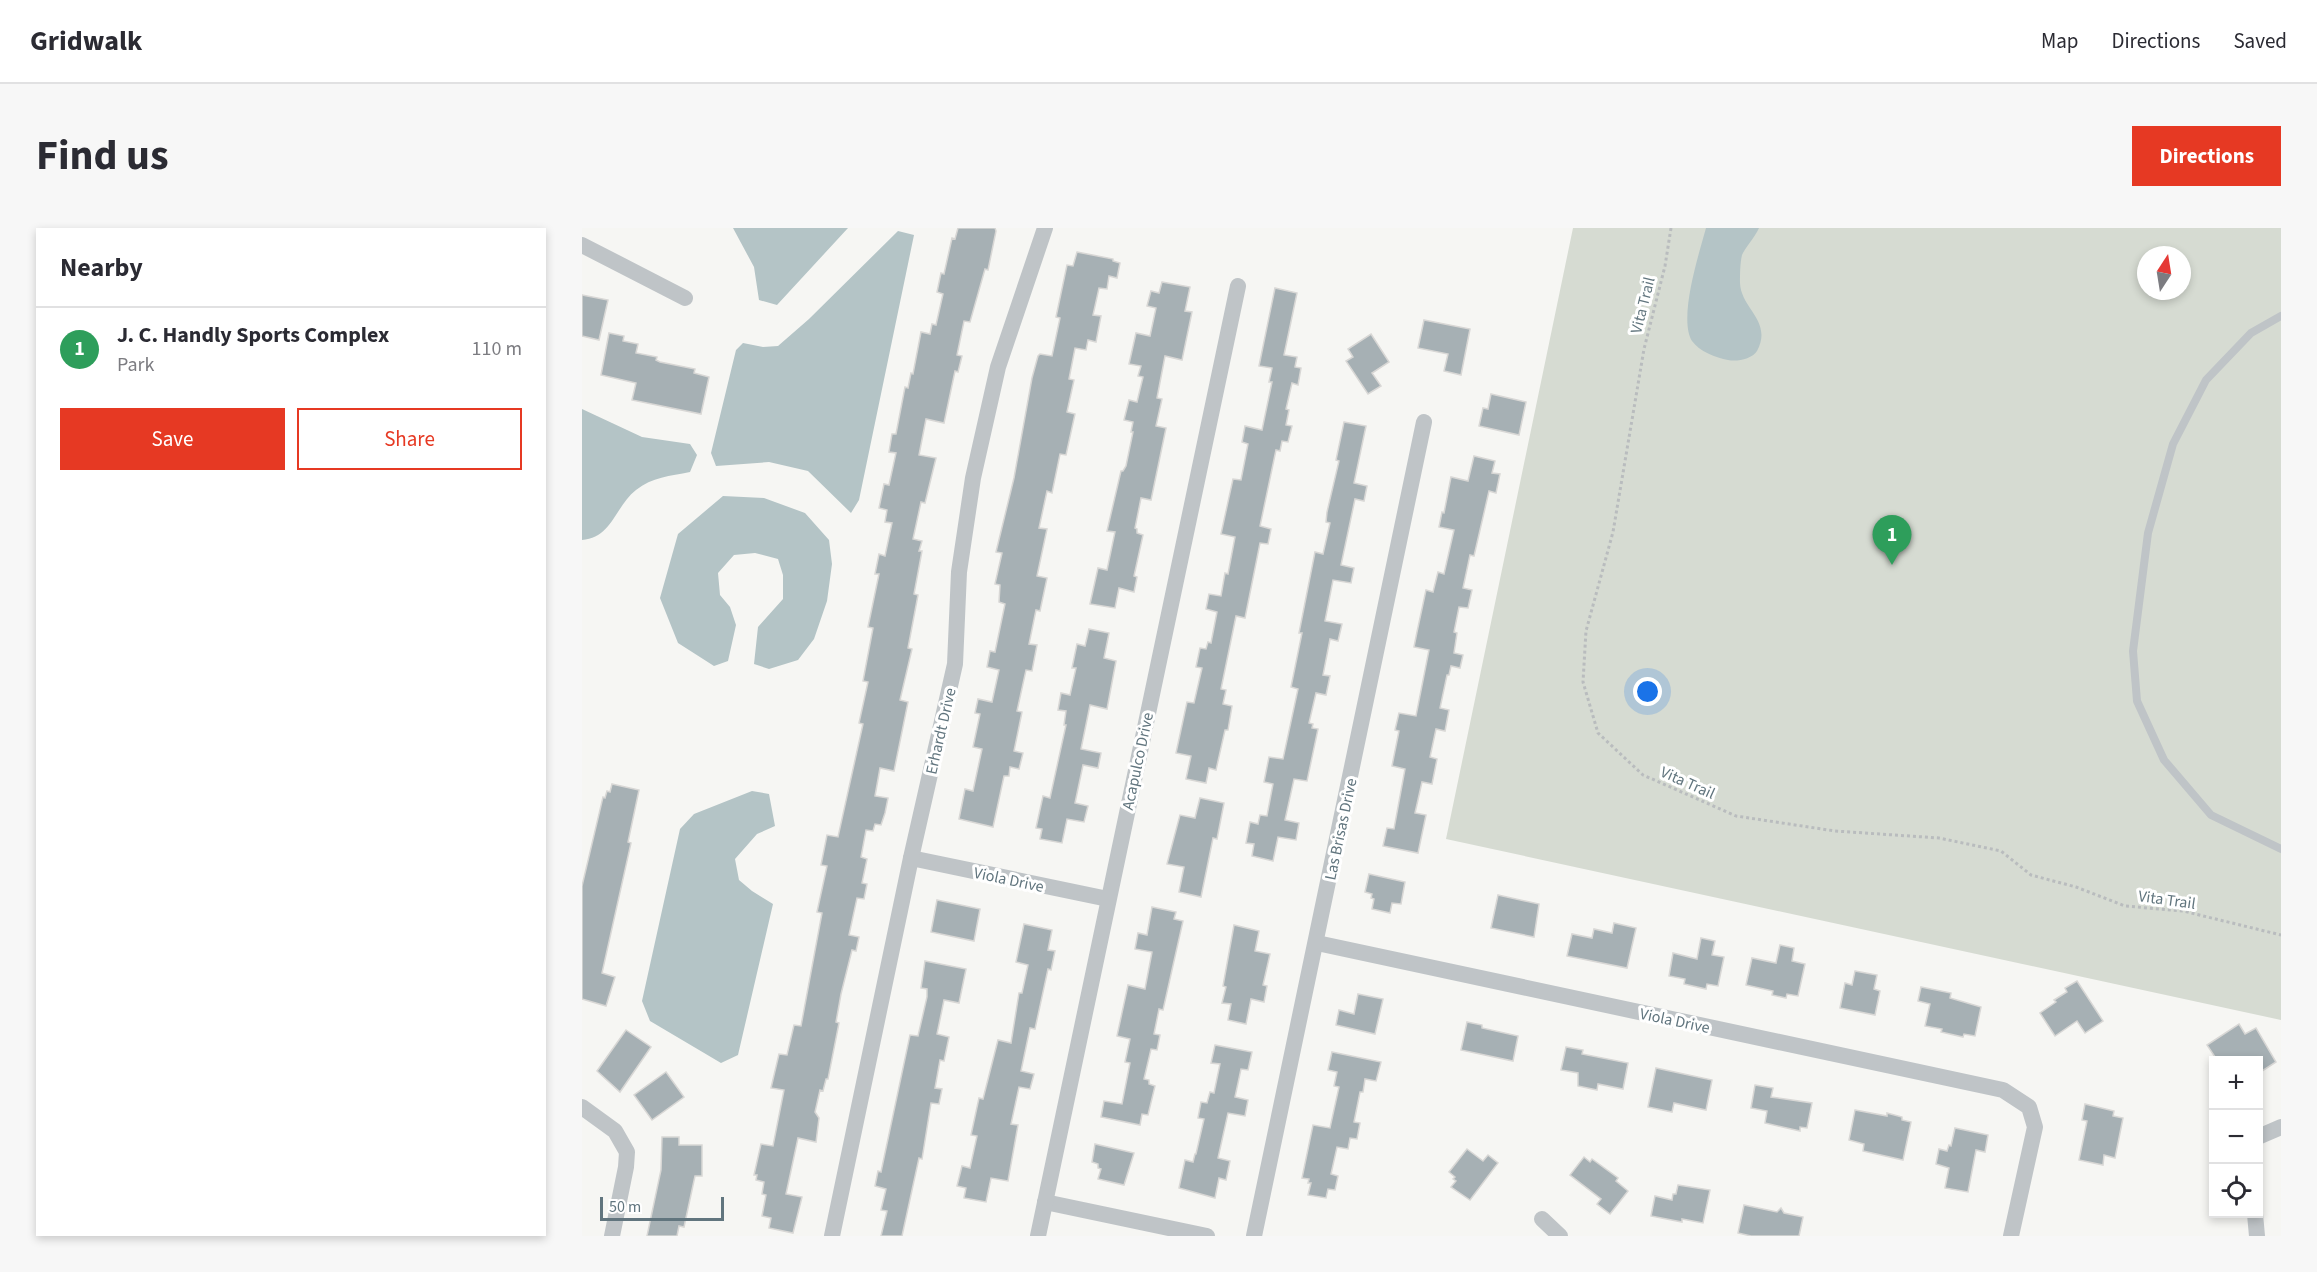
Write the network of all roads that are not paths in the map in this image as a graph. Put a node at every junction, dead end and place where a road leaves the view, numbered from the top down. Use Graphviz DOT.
graph roads {
  1 [pos="1045,228"];
  2 [pos="582,245"];
  3 [pos="1238,286"];
  4 [pos="685,298"];
  5 [pos="2281,316"];
  6 [pos="1424,422"];
  7 [pos="2281,849"];
  8 [pos="911,858"];
  9 [pos="1108,899"];
  10 [pos="1317,943"];
  11 [pos="582,1107"];
  12 [pos="2281,1127"];
  13 [pos="2263,1135"];
  14 [pos="1045,1202"];
  15 [pos="2256,1218"];
  16 [pos="1542,1219"];
  17 [pos="612,1236"];
  18 [pos="832,1236"];
  19 [pos="1038,1236"];
  20 [pos="1207,1236"];
  21 [pos="1254,1236"];
  22 [pos="1560,1236"];
  23 [pos="2011,1236"];
  24 [pos="2258,1236"];
  1 -- 8 [label="street, Erhardt Drive"];
  2 -- 4 [label="street"];
  3 -- 9 [label="street, Acapulco Drive"];
  5 -- 7 [label="lane"];
  6 -- 10 [label="street, Las Brisas Drive"];
  8 -- 9 [label="street, Viola Drive"];
  8 -- 18 [label="street, Erhardt Drive"];
  9 -- 14 [label="street, Acapulco Drive"];
  10 -- 21 [label="street, Las Brisas Drive"];
  10 -- 23 [label="street, Viola Drive"];
  11 -- 17 [label="street"];
  12 -- 13 [label="street"];
  14 -- 19 [label="street, Acapulco Drive"];
  14 -- 20 [label="street"];
  15 -- 24 [label="street"];
  16 -- 22 [label="street"];
}
